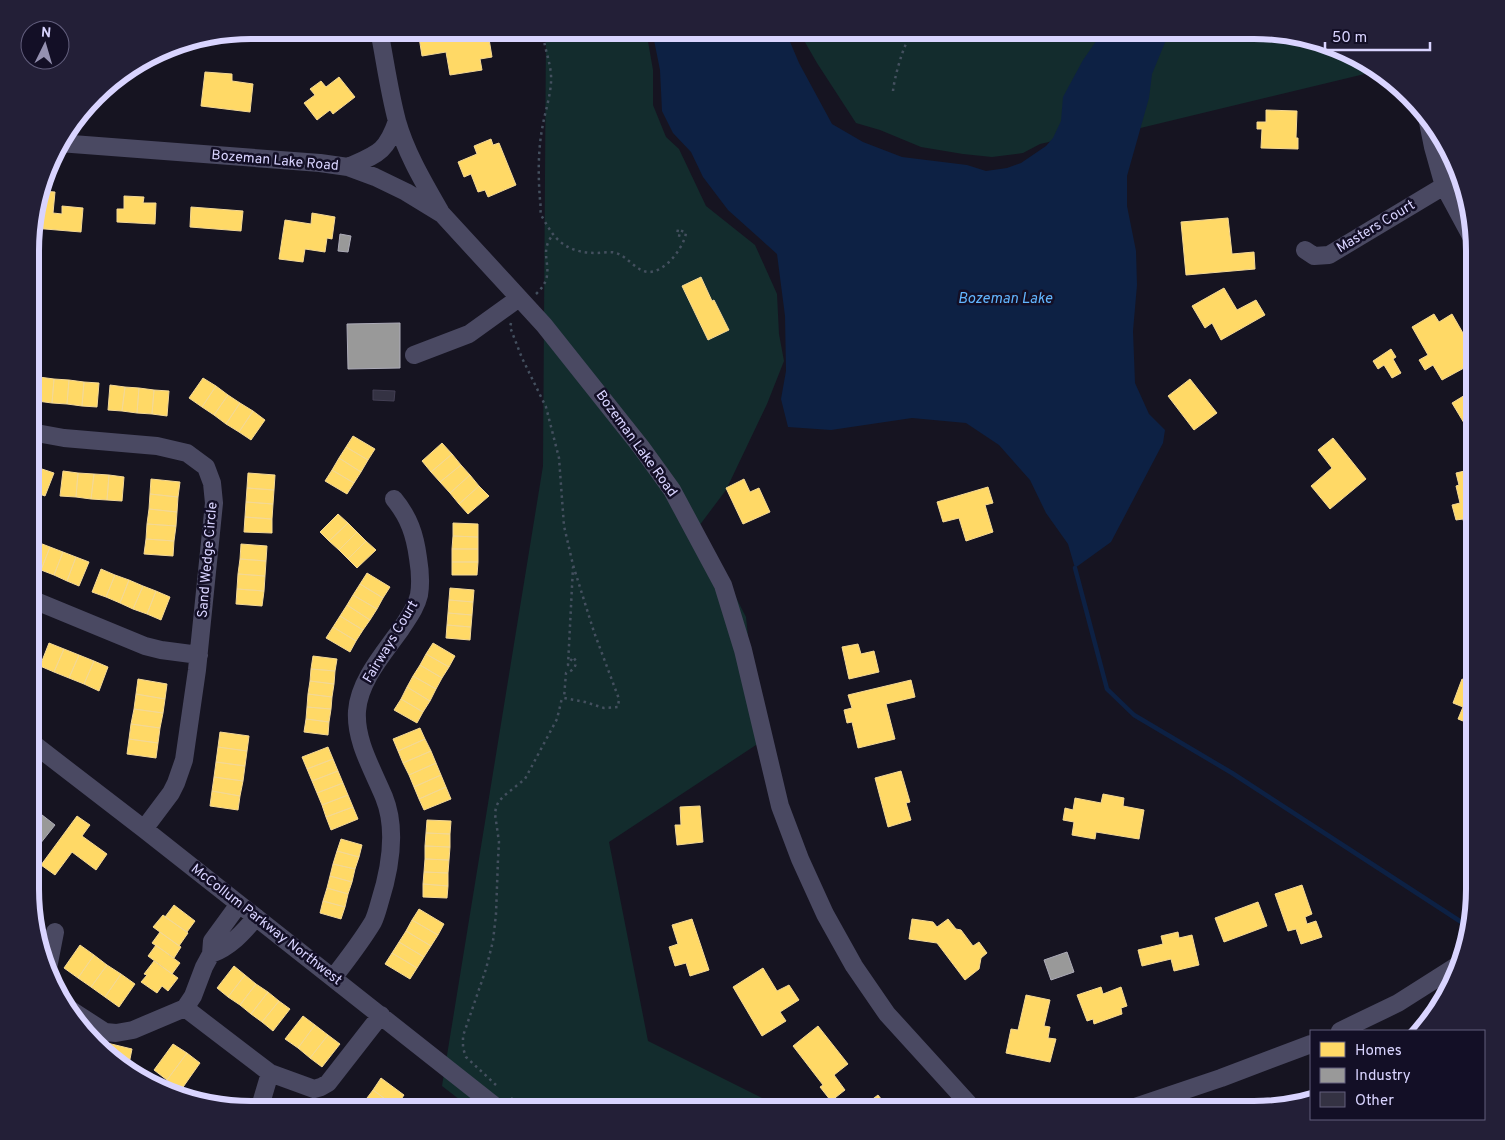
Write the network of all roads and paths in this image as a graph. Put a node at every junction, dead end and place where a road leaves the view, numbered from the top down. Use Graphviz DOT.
graph roads {
  1 [pos="381,39"];
  2 [pos="545,39"];
  3 [pos="910,39"];
  4 [pos="893,91"];
  5 [pos="398,121"];
  6 [pos="1430,133"];
  7 [pos="68,144"];
  8 [pos="348,167"];
  9 [pos="1444,186"];
  10 [pos="442,214"];
  11 [pos="1464,223"];
  12 [pos="552,236"];
  13 [pos="681,236"];
  14 [pos="1305,250"];
  15 [pos="526,297"];
  16 [pos="511,320"];
  17 [pos="414,355"];
  18 [pos="39,433"];
  19 [pos="394,499"];
  20 [pos="573,567"];
  21 [pos="39,602"];
  22 [pos="199,655"];
  23 [pos="562,698"];
  24 [pos="39,748"];
  25 [pos="144,829"];
  26 [pos="239,904"];
  27 [pos="256,918"];
  28 [pos="55,932"];
  29 [pos="211,954"];
  30 [pos="50,957"];
  31 [pos="1450,970"];
  32 [pos="333,978"];
  33 [pos="185,1008"];
  34 [pos="381,1015"];
  35 [pos="89,1026"];
  36 [pos="1342,1030"];
  37 [pos="99,1035"];
  38 [pos="1310,1044"];
  39 [pos="270,1073"];
  40 [pos="497,1086"];
  41 [pos="262,1101"];
  42 [pos="502,1101"];
  43 [pos="967,1101"];
  44 [pos="1153,1101"];
  1 -- 5 [label="street"];
  2 -- 13 [label="path"];
  3 -- 4 [label="path"];
  5 -- 8 [label="street"];
  5 -- 10 [label="street"];
  6 -- 9 [label="street"];
  7 -- 8 [label="street, Bozeman Lake Road"];
  8 -- 10 [label="street, Bozeman Lake Road"];
  9 -- 11 [label="street"];
  9 -- 14 [label="street, Masters Court"];
  10 -- 15 [label="street, Bozeman Lake Road"];
  12 -- 15 [label="path"];
  15 -- 17 [label="street"];
  15 -- 43 [label="street, Bozeman Lake Road"];
  16 -- 20 [label="path"];
  18 -- 22 [label="street, Sand Wedge Circle"];
  19 -- 32 [label="street, Fairways Court"];
  21 -- 22 [label="street"];
  22 -- 25 [label="street, Sand Wedge Circle"];
  23 -- 40 [label="path"];
  24 -- 25 [label="street, McCollum Parkway Northwest"];
  25 -- 26 [label="street, McCollum Parkway Northwest"];
  26 -- 27 [label="street, McCollum Parkway Northwest"];
  26 -- 29 [label="street"];
  27 -- 29 [label="street"];
  27 -- 32 [label="street, McCollum Parkway Northwest"];
  28 -- 30 [label="street"];
  29 -- 33 [label="street"];
  31 -- 36 [label="street"];
  32 -- 34 [label="street, McCollum Parkway Northwest"];
  33 -- 37 [label="street"];
  33 -- 39 [label="street"];
  34 -- 39 [label="street"];
  34 -- 42 [label="street, McCollum Parkway Northwest"];
  35 -- 37 [label="street"];
  38 -- 44 [label="street"];
  39 -- 41 [label="street"];
}
